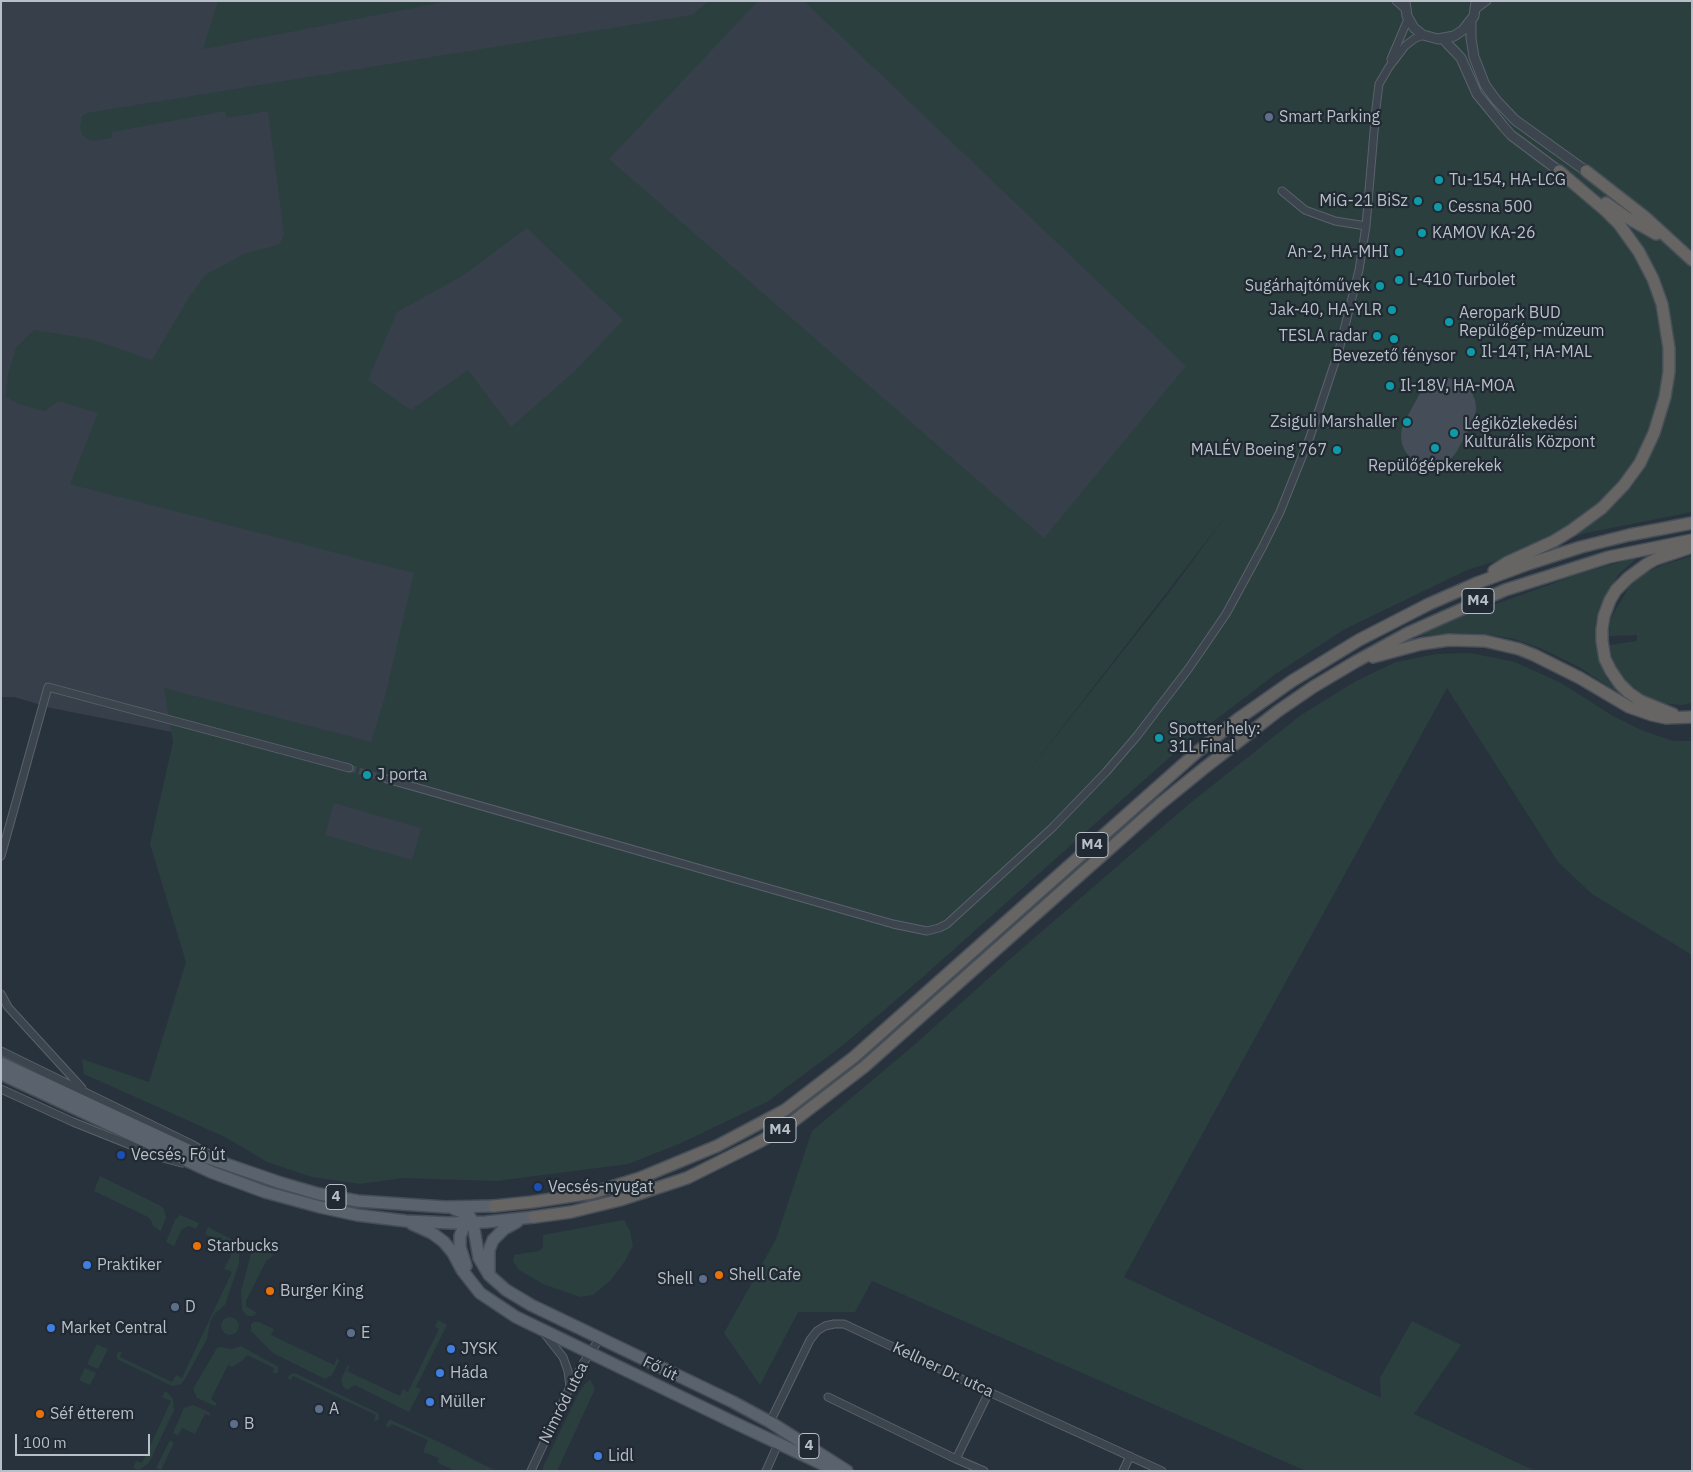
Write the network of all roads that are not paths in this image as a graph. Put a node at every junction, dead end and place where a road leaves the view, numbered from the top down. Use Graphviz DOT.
graph roads {
  1 [pos="1396,1"];
  2 [pos="1487,1"];
  3 [pos="1476,5"];
  4 [pos="1406,10"];
  5 [pos="1471,22"];
  6 [pos="1423,35"];
  7 [pos="1444,39"];
  8 [pos="1389,67"];
  9 [pos="1559,171"];
  10 [pos="1586,171"];
  11 [pos="1282,191"];
  12 [pos="1366,226"];
  13 [pos="1675,244"];
  14 [pos="1692,260"];
  15 [pos="1692,523"];
  16 [pos="1692,540"];
  17 [pos="1692,547"];
  18 [pos="1477,583"];
  19 [pos="1355,662"];
  20 [pos="1688,717"];
  21 [pos="349,768"];
  22 [pos="387,779"];
  23 [pos="1,856"];
  24 [pos="1,994"];
  25 [pos="1,1051"];
  26 [pos="1,1063"];
  27 [pos="1,1074"];
  28 [pos="1,1089"];
  29 [pos="85,1092"];
  30 [pos="101,1116"];
  31 [pos="231,1167"];
  32 [pos="211,1172"];
  33 [pos="494,1206"];
  34 [pos="445,1207"];
  35 [pos="534,1218"];
  36 [pos="469,1220"];
  37 [pos="406,1221"];
  38 [pos="489,1274"];
  39 [pos="475,1286"];
  40 [pos="541,1330"];
  41 [pos="600,1338"];
  42 [pos="589,1353"];
  43 [pos="570,1387"];
  44 [pos="989,1392"];
  45 [pos="828,1397"];
  46 [pos="770,1422"];
  47 [pos="734,1423"];
  48 [pos="778,1444"];
  49 [pos="1130,1456"];
  50 [pos="956,1459"];
  51 [pos="531,1471"];
  52 [pos="766,1471"];
  53 [pos="837,1471"];
  54 [pos="848,1471"];
  55 [pos="984,1471"];
  56 [pos="1123,1471"];
  57 [pos="1162,1471"];
  1 -- 4 [label="street"];
  2 -- 3 [label="street"];
  3 -- 5 [label="street"];
  4 -- 6 [label="street"];
  4 -- 8 [label="street"];
  5 -- 7 [label="street"];
  5 -- 10 [label="street"];
  6 -- 7 [label="street"];
  6 -- 8 [label="street"];
  7 -- 9 [label="street"];
  8 -- 12 [label="street"];
  9 -- 13 [label="highway"];
  9 -- 18 [label="highway"];
  10 -- 13 [label="highway"];
  11 -- 12 [label="street"];
  12 -- 22 [label="street"];
  13 -- 14 [label="highway"];
  15 -- 18 [label="highway, M4"];
  16 -- 19 [label="highway, M4"];
  17 -- 20 [label="highway"];
  18 -- 33 [label="highway, M4"];
  19 -- 20 [label="highway"];
  19 -- 35 [label="highway, M4"];
  21 -- 23 [label="street"];
  24 -- 29 [label="street"];
  25 -- 29 [label="street"];
  26 -- 30 [label="main road, 4"];
  27 -- 30 [label="main road, 4"];
  28 -- 32 [label="street"];
  29 -- 31 [label="street"];
  30 -- 31 [label="main road, 4"];
  30 -- 32 [label="main road, 4"];
  31 -- 34 [label="main road, 4"];
  32 -- 37 [label="main road, 4"];
  33 -- 34 [label="main road"];
  33 -- 36 [label="main road"];
  34 -- 36 [label="main road, 4"];
  35 -- 36 [label="main road"];
  35 -- 38 [label="main road"];
  36 -- 37 [label="main road"];
  36 -- 38 [label="main road, 4"];
  36 -- 39 [label="main road"];
  37 -- 39 [label="main road, 4"];
  38 -- 41 [label="main road, 4"];
  39 -- 40 [label="main road, Fő út / 4"];
  40 -- 42 [label="main road, Fő út / 4"];
  40 -- 43 [label="street"];
  41 -- 42 [label="street, Nimród utca"];
  41 -- 46 [label="main road, 4"];
  42 -- 43 [label="street, Nimród utca"];
  42 -- 47 [label="main road, Fő út / 4"];
  43 -- 51 [label="street, Nimród utca"];
  44 -- 46 [label="street, Kellner Dr. utca"];
  44 -- 49 [label="street, Kellner Dr. utca"];
  44 -- 50 [label="street"];
  45 -- 50 [label="street"];
  46 -- 47 [label="main road"];
  46 -- 54 [label="main road, 4"];
  47 -- 48 [label="main road, Fő út / 4"];
  48 -- 52 [label="street"];
  48 -- 53 [label="main road, Fő út / 4"];
  49 -- 56 [label="street"];
  49 -- 57 [label="street, Kellner Dr. utca"];
  50 -- 55 [label="street"];
}
